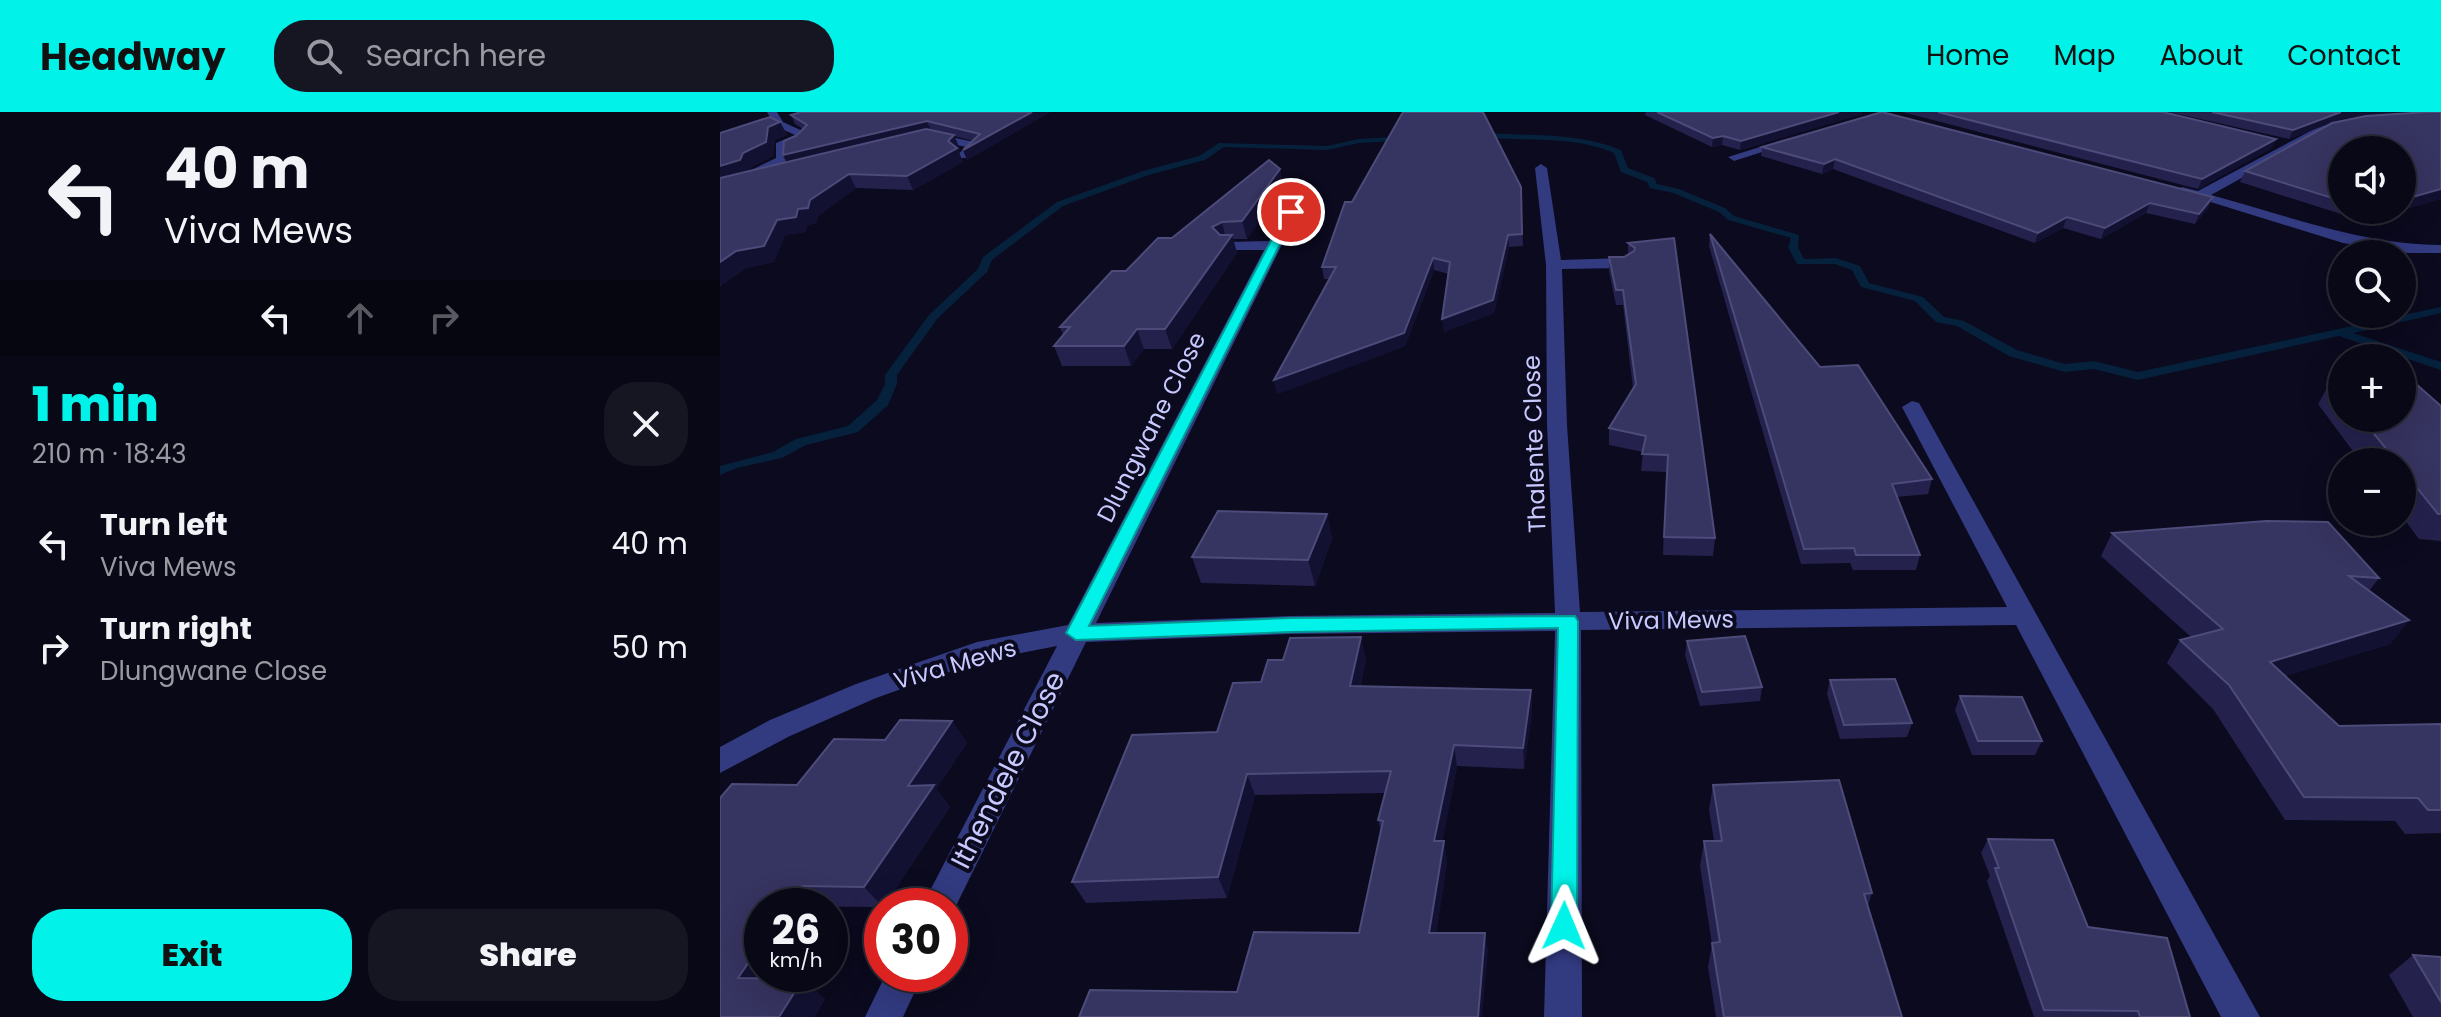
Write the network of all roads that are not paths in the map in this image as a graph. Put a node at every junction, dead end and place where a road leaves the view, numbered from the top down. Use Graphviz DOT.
graph roads {
  1 [pos="772,112"];
  2 [pos="2360,120"];
  3 [pos="1807,136"];
  4 [pos="917,140"];
  5 [pos="963,155"];
  6 [pos="1734,157"];
  7 [pos="1541,168"];
  8 [pos="785,173"];
  9 [pos="2170,188"];
  10 [pos="2200,196"];
  11 [pos="1291,212"];
  12 [pos="1273,245"];
  13 [pos="1226,246"];
  14 [pos="2441,249"];
  15 [pos="1624,263"];
  16 [pos="1554,265"];
  17 [pos="1912,407"];
  18 [pos="2022,616"];
  19 [pos="1568,621"];
  20 [pos="1076,633"];
  21 [pos="720,761"];
  22 [pos="948,888"];
  23 [pos="896,992"];
  24 [pos="884,1017"];
  25 [pos="1563,1017"];
  26 [pos="2241,1017"];
  1 -- 8 [label="street"];
  2 -- 10 [label="street"];
  3 -- 6 [label="street"];
  4 -- 5 [label="street"];
  7 -- 16 [label="street, Thalente Close"];
  9 -- 10 [label="street"];
  10 -- 14 [label="street"];
  11 -- 12 [label="street, Dlungwane Close"];
  12 -- 13 [label="street"];
  12 -- 20 [label="street, Dlungwane Close"];
  15 -- 16 [label="street"];
  16 -- 19 [label="street, Thalente Close"];
  17 -- 18 [label="street"];
  18 -- 19 [label="street, Viva Mews"];
  18 -- 26 [label="street"];
  19 -- 20 [label="street, Viva Mews"];
  19 -- 25 [label="street, Thalente Close"];
  20 -- 21 [label="street, Viva Mews"];
  20 -- 22 [label="street, Ithendele Close"];
  23 -- 24 [label="street"];
}
